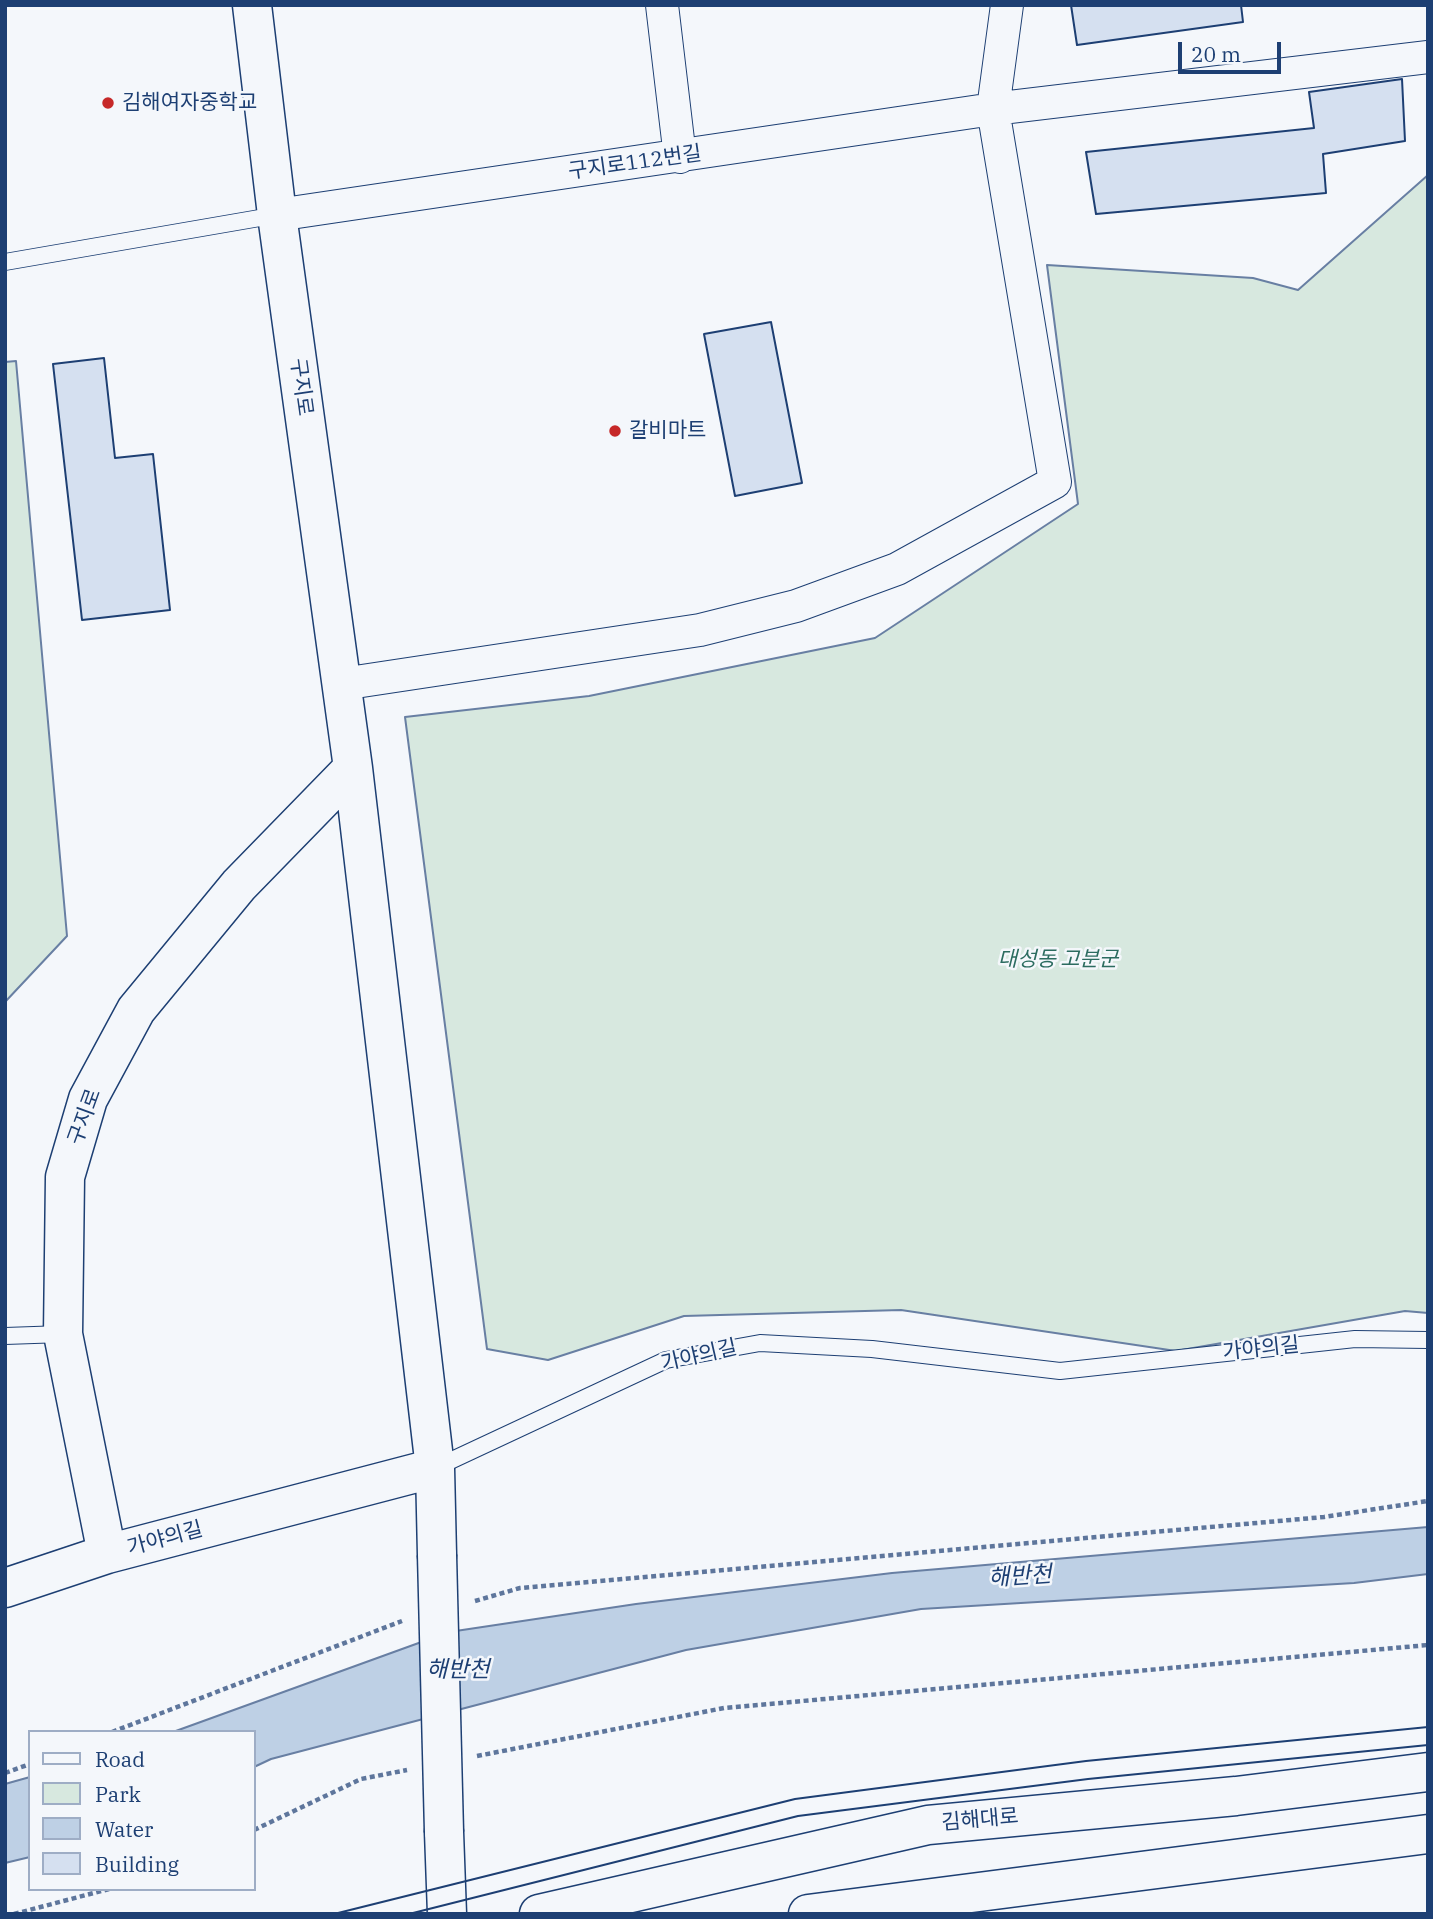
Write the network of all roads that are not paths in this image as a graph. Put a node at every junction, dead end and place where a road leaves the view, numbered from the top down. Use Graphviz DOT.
graph roads {
  1 [pos="252,5"];
  2 [pos="662,5"];
  3 [pos="1007,5"];
  4 [pos="1428,57"];
  5 [pos="993,110"];
  6 [pos="680,157"];
  7 [pos="277,215"];
  8 [pos="5,262"];
  9 [pos="342,684"];
  10 [pos="353,768"];
  11 [pos="63,1334"];
  12 [pos="5,1336"];
  13 [pos="1428,1340"];
  14 [pos="435,1468"];
  15 [pos="107,1554"];
  16 [pos="5,1588"];
  17 [pos="1428,1772"];
  18 [pos="1428,1834"];
  19 [pos="447,1914"];
  20 [pos="539,1914"];
  21 [pos="808,1914"];
  1 -- 7 [label="main road, 구지로"];
  2 -- 6 [label="street"];
  3 -- 5 [label="street"];
  4 -- 5 [label="street, 구지로112번길"];
  5 -- 6 [label="street, 구지로112번길"];
  5 -- 9 [label="street"];
  6 -- 7 [label="street, 구지로112번길"];
  7 -- 8 [label="lane"];
  7 -- 9 [label="main road, 구지로"];
  9 -- 10 [label="main road, 구지로"];
  10 -- 11 [label="main road, 구지로"];
  10 -- 14 [label="main road, 구지로"];
  11 -- 12 [label="lane"];
  11 -- 15 [label="main road, 구지로"];
  13 -- 14 [label="lane, 가야의길"];
  14 -- 15 [label="main road, 가야의길"];
  14 -- 19 [label="main road, 구지로, bridge"];
  15 -- 16 [label="main road, 가야의길"];
  17 -- 20 [label="main road, 김해대로"];
  18 -- 21 [label="main road"];
}
